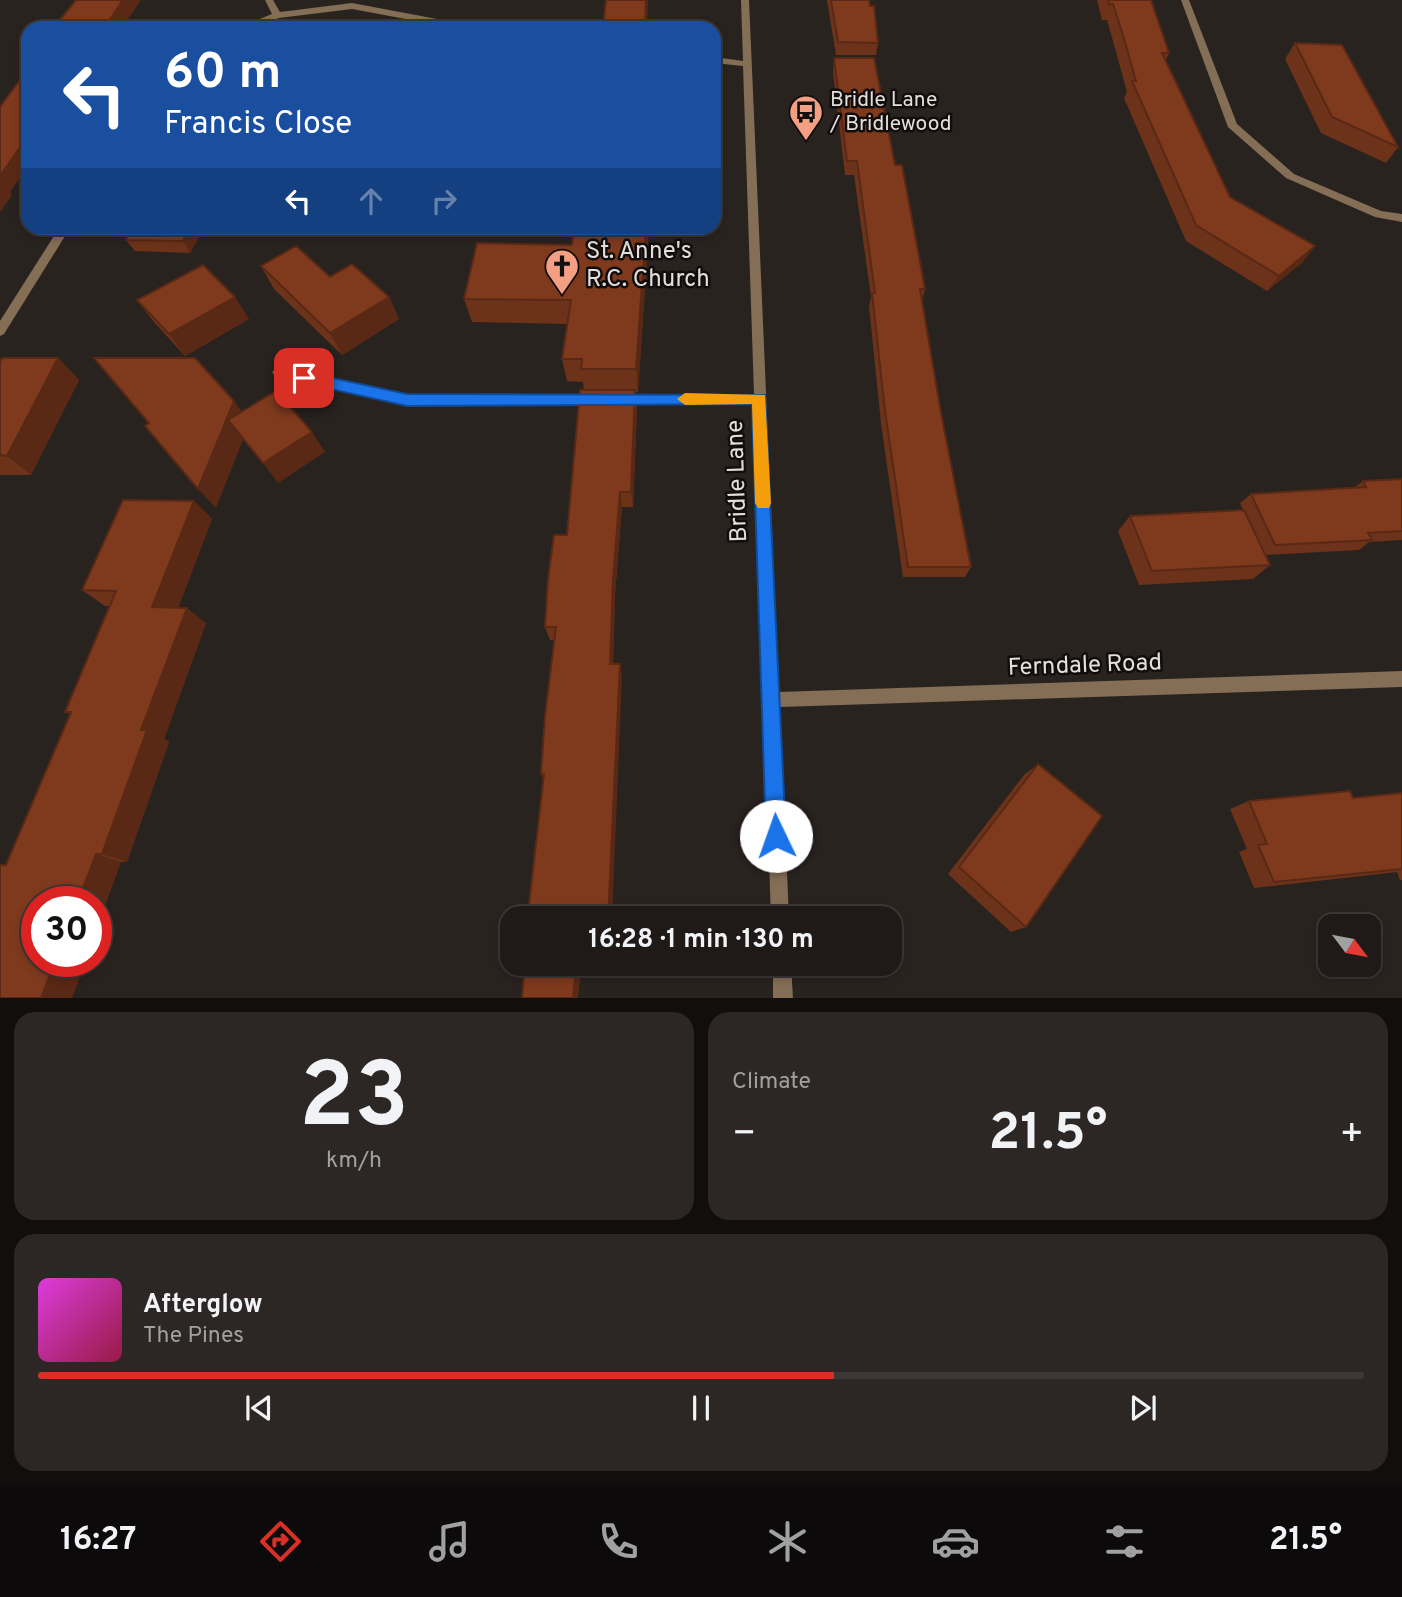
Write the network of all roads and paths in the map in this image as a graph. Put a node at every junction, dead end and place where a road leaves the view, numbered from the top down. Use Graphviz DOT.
graph roads {
  1 [pos="269,0"];
  2 [pos="745,0"];
  3 [pos="1185,0"];
  4 [pos="277,15"];
  5 [pos="261,21"];
  6 [pos="432,21"];
  7 [pos="721,61"];
  8 [pos="748,64"];
  9 [pos="1402,218"];
  10 [pos="60,235"];
  11 [pos="0,331"];
  12 [pos="278,372"];
  13 [pos="760,399"];
  14 [pos="1402,679"];
  15 [pos="770,699"];
  16 [pos="779,906"];
  17 [pos="782,976"];
  18 [pos="783,998"];
  1 -- 4 [label="street"];
  2 -- 8 [label="street, Bridle Lane"];
  3 -- 9 [label="street"];
  4 -- 5 [label="street"];
  4 -- 6 [label="street"];
  7 -- 8 [label="street"];
  8 -- 13 [label="street, Bridle Lane"];
  10 -- 11 [label="street"];
  12 -- 13 [label="street"];
  13 -- 15 [label="street, Bridle Lane"];
  14 -- 15 [label="street, Ferndale Road"];
  15 -- 16 [label="street, Bridle Lane"];
  17 -- 18 [label="street"];
}
